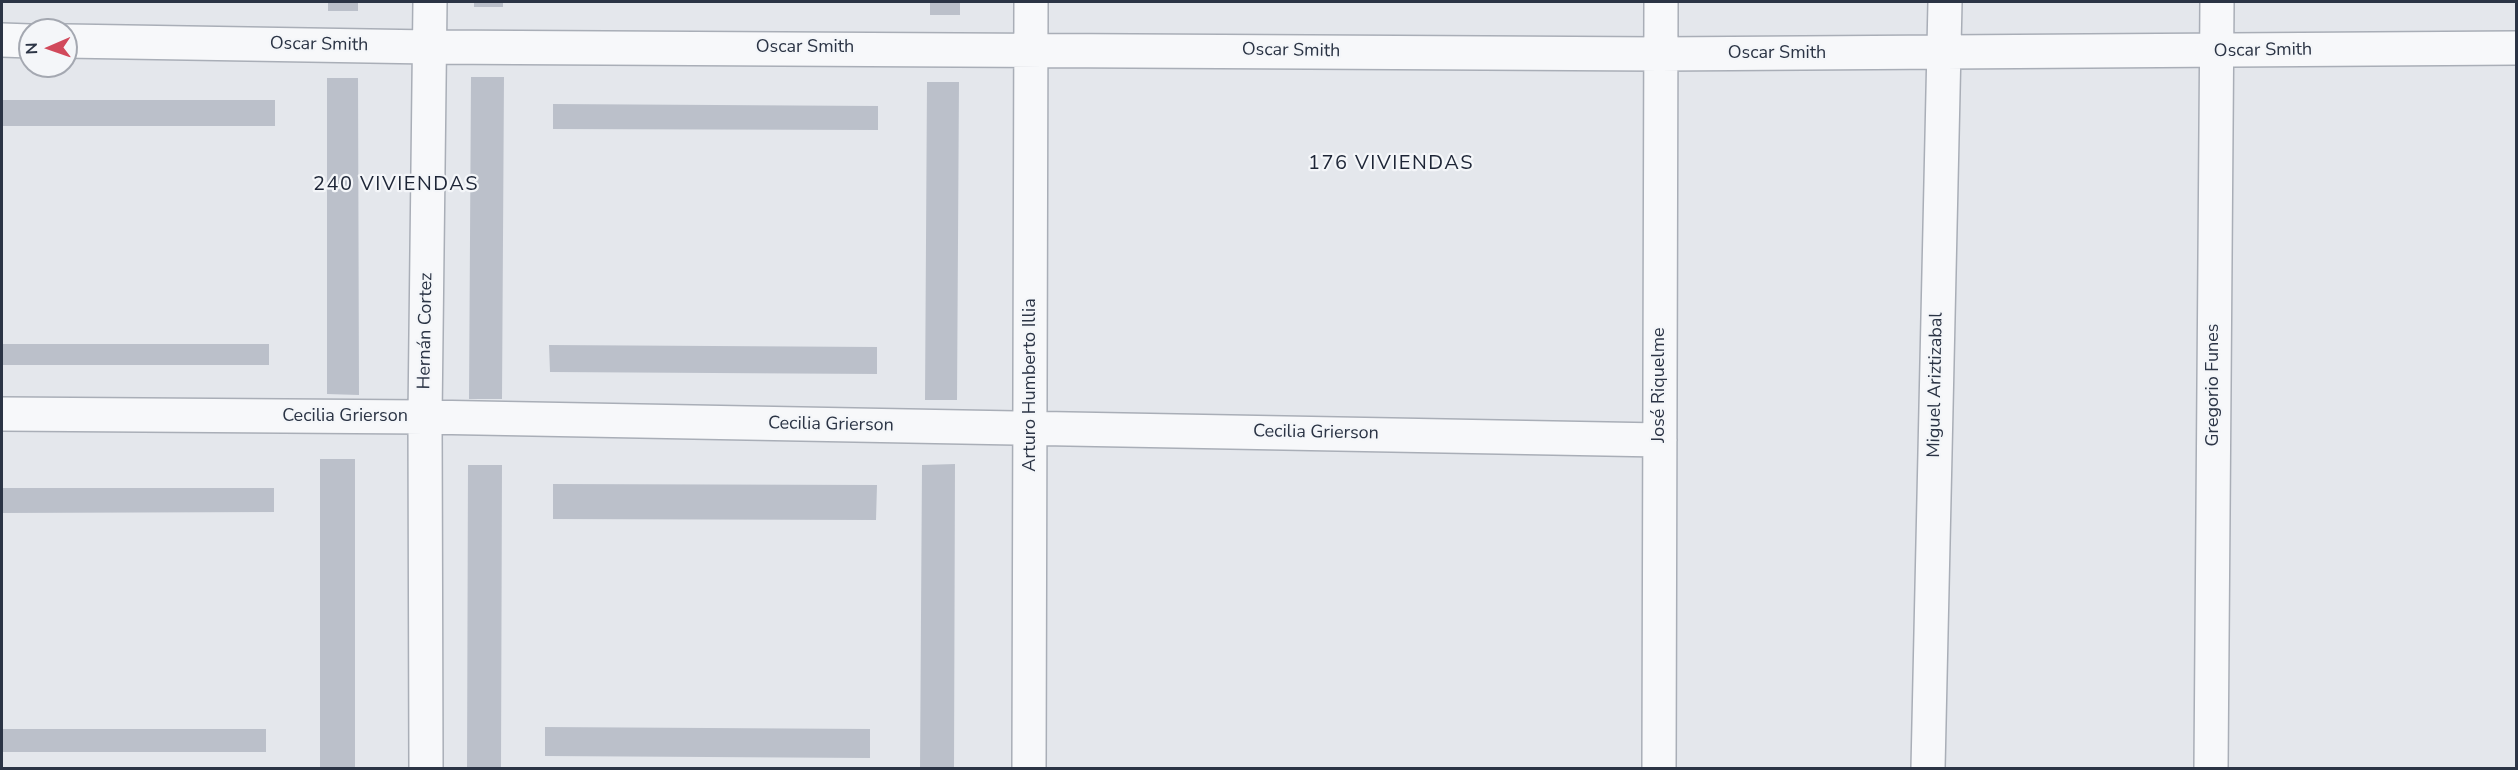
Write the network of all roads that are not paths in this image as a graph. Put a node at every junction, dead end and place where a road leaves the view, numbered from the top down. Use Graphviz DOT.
graph roads {
  1 [pos="430,2"];
  2 [pos="1031,2"];
  3 [pos="1660,2"];
  4 [pos="1945,2"];
  5 [pos="2217,2"];
  6 [pos="2,40"];
  7 [pos="18,41"];
  8 [pos="78,41"];
  9 [pos="430,47"];
  10 [pos="1030,48"];
  11 [pos="2517,48"];
  12 [pos="2216,52"];
  13 [pos="1944,53"];
  14 [pos="1660,54"];
  15 [pos="2,414"];
  16 [pos="425,417"];
  17 [pos="1031,428"];
  18 [pos="1660,440"];
  19 [pos="426,768"];
  20 [pos="1029,768"];
  21 [pos="1659,768"];
  22 [pos="1928,768"];
  23 [pos="2211,768"];
  1 -- 9 [label="street, Hernán Cortez"];
  2 -- 10 [label="street, Arturo Humberto Illia"];
  3 -- 14 [label="street, José Riquelme"];
  4 -- 13 [label="street, Miguel Ariztizabal"];
  5 -- 12 [label="street, Gregorio Funes"];
  6 -- 7 [label="street"];
  8 -- 9 [label="street, Oscar Smith"];
  9 -- 10 [label="street, Oscar Smith"];
  9 -- 16 [label="street, Hernán Cortez"];
  10 -- 14 [label="street, Oscar Smith"];
  10 -- 17 [label="street, Arturo Humberto Illia"];
  11 -- 12 [label="street, Oscar Smith"];
  12 -- 13 [label="street, Oscar Smith"];
  12 -- 23 [label="street, Gregorio Funes"];
  13 -- 14 [label="street, Oscar Smith"];
  13 -- 22 [label="street, Miguel Ariztizabal"];
  14 -- 18 [label="street, José Riquelme"];
  15 -- 16 [label="street, Cecilia Grierson"];
  16 -- 17 [label="street, Cecilia Grierson"];
  16 -- 19 [label="street, Hernán Cortez"];
  17 -- 18 [label="street, Cecilia Grierson"];
  17 -- 20 [label="street, Arturo Humberto Illia"];
  18 -- 21 [label="street, José Riquelme"];
}
